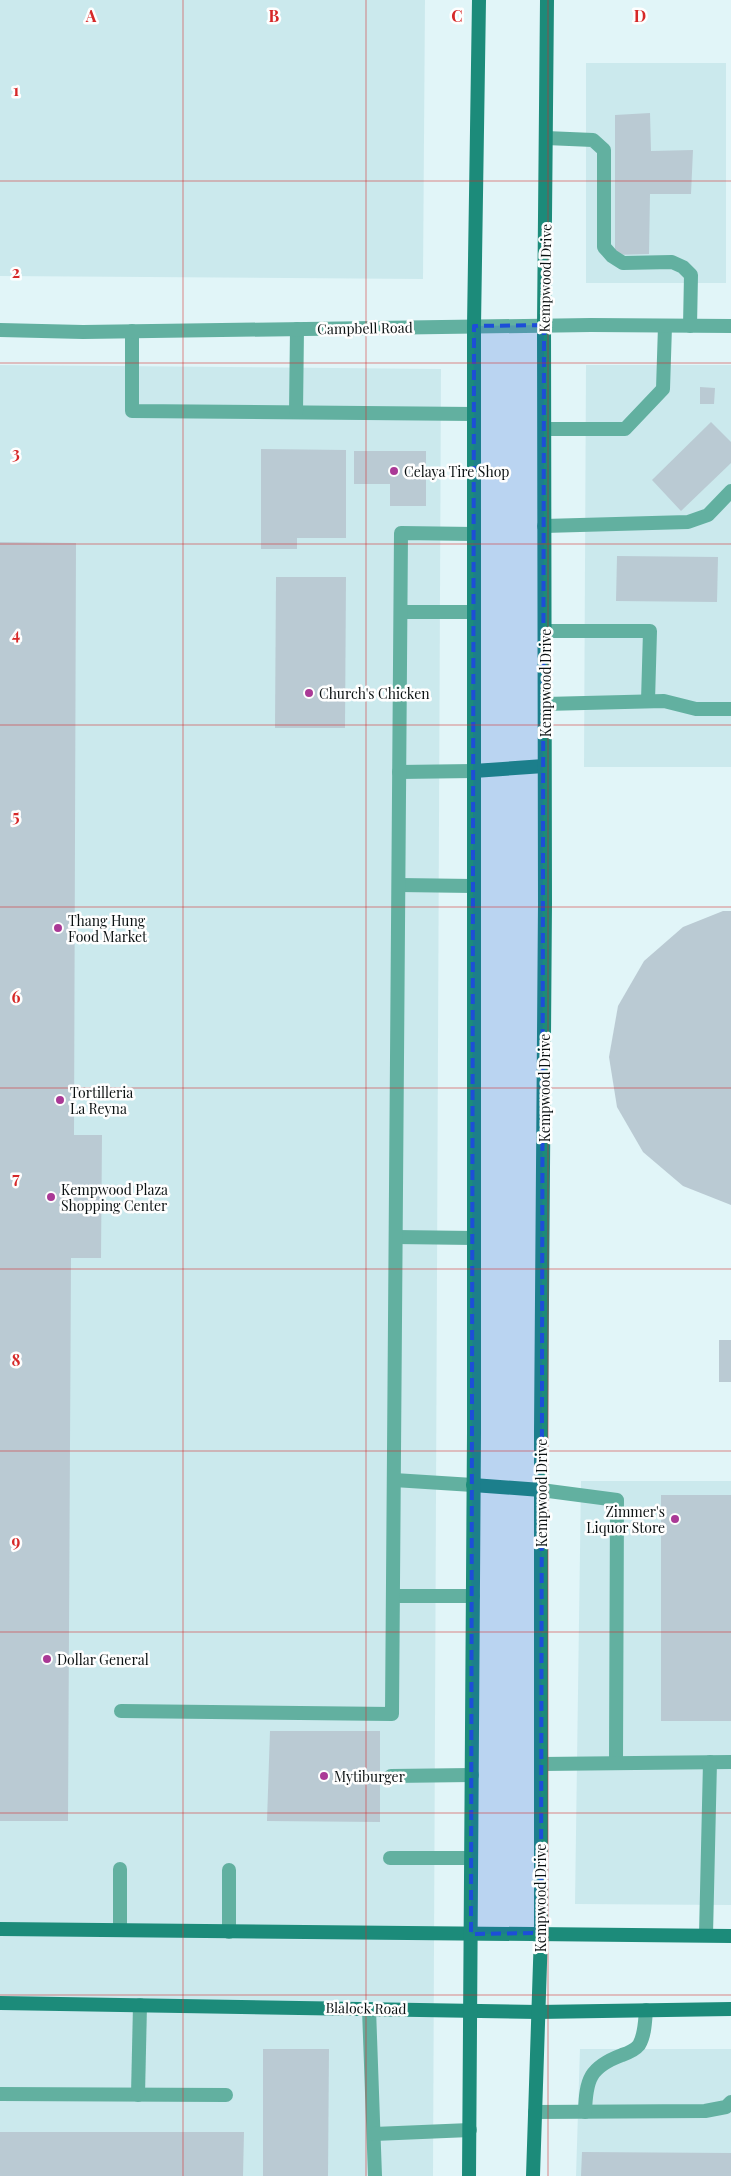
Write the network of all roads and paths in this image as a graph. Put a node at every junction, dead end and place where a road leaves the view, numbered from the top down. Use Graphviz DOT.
graph roads {
  1 [pos="479,0"];
  2 [pos="547,0"];
  3 [pos="546,138"];
  4 [pos="544,325"];
  5 [pos="474,326"];
  6 [pos="665,326"];
  7 [pos="690,326"];
  8 [pos="731,326"];
  9 [pos="297,329"];
  10 [pos="0,330"];
  11 [pos="132,331"];
  12 [pos="296,412"];
  13 [pos="474,414"];
  14 [pos="545,428"];
  15 [pos="731,491"];
  16 [pos="544,526"];
  17 [pos="474,534"];
  18 [pos="401,612"];
  19 [pos="473,612"];
  20 [pos="545,630"];
  21 [pos="648,701"];
  22 [pos="544,704"];
  23 [pos="731,709"];
  24 [pos="544,766"];
  25 [pos="474,771"];
  26 [pos="400,772"];
  27 [pos="398,885"];
  28 [pos="473,886"];
  29 [pos="396,1237"];
  30 [pos="474,1238"];
  31 [pos="394,1480"];
  32 [pos="473,1485"];
  33 [pos="541,1490"];
  34 [pos="393,1596"];
  35 [pos="473,1596"];
  36 [pos="121,1711"];
  37 [pos="710,1762"];
  38 [pos="731,1762"];
  39 [pos="616,1763"];
  40 [pos="541,1764"];
  41 [pos="472,1775"];
  42 [pos="391,1776"];
  43 [pos="390,1858"];
  44 [pos="471,1858"];
  45 [pos="120,1870"];
  46 [pos="229,1870"];
  47 [pos="0,1929"];
  48 [pos="120,1930"];
  49 [pos="229,1932"];
  50 [pos="541,1933"];
  51 [pos="471,1934"];
  52 [pos="706,1935"];
  53 [pos="731,1936"];
  54 [pos="0,2003"];
  55 [pos="140,2005"];
  56 [pos="368,2009"];
  57 [pos="731,2009"];
  58 [pos="470,2010"];
  59 [pos="646,2010"];
  60 [pos="538,2012"];
  61 [pos="0,2094"];
  62 [pos="138,2095"];
  63 [pos="226,2096"];
  64 [pos="731,2102"];
  65 [pos="535,2112"];
  66 [pos="585,2112"];
  67 [pos="470,2130"];
  68 [pos="374,2134"];
  69 [pos="375,2176"];
  70 [pos="470,2176"];
  71 [pos="533,2176"];
  1 -- 5 [label="main road"];
  2 -- 3 [label="main road, Kempwood Drive"];
  3 -- 4 [label="main road, Kempwood Drive"];
  3 -- 7 [label="street"];
  4 -- 5 [label="street, Campbell Road"];
  4 -- 6 [label="street, Campbell Road"];
  4 -- 14 [label="main road, Kempwood Drive"];
  5 -- 9 [label="street, Campbell Road"];
  5 -- 13 [label="main road"];
  6 -- 7 [label="street, Campbell Road"];
  6 -- 14 [label="street"];
  7 -- 8 [label="street, Campbell Road"];
  9 -- 11 [label="street, Campbell Road"];
  9 -- 12 [label="street"];
  10 -- 11 [label="street, Campbell Road"];
  11 -- 12 [label="street"];
  12 -- 13 [label="street"];
  13 -- 17 [label="main road"];
  14 -- 16 [label="main road, Kempwood Drive"];
  15 -- 16 [label="street"];
  16 -- 20 [label="main road, Kempwood Drive"];
  17 -- 18 [label="street"];
  17 -- 19 [label="main road"];
  18 -- 19 [label="street"];
  18 -- 26 [label="street"];
  19 -- 25 [label="main road"];
  20 -- 21 [label="street"];
  20 -- 22 [label="main road, Kempwood Drive"];
  21 -- 22 [label="street"];
  21 -- 23 [label="street"];
  22 -- 24 [label="main road, Kempwood Drive"];
  24 -- 25 [label="main road"];
  24 -- 33 [label="main road, Kempwood Drive"];
  25 -- 26 [label="street"];
  25 -- 28 [label="main road"];
  26 -- 27 [label="street"];
  27 -- 28 [label="street"];
  27 -- 29 [label="street"];
  28 -- 30 [label="main road"];
  29 -- 30 [label="street"];
  29 -- 31 [label="street"];
  30 -- 32 [label="main road"];
  31 -- 32 [label="street"];
  31 -- 34 [label="street"];
  32 -- 33 [label="main road"];
  32 -- 35 [label="main road"];
  33 -- 39 [label="street"];
  33 -- 40 [label="main road, Kempwood Drive"];
  34 -- 35 [label="street"];
  34 -- 36 [label="street"];
  35 -- 41 [label="main road"];
  37 -- 38 [label="street"];
  37 -- 39 [label="street"];
  37 -- 52 [label="street"];
  39 -- 40 [label="street"];
  40 -- 50 [label="main road, Kempwood Drive"];
  41 -- 42 [label="street"];
  41 -- 44 [label="main road"];
  43 -- 44 [label="street"];
  44 -- 51 [label="main road"];
  45 -- 48 [label="street"];
  46 -- 49 [label="street"];
  47 -- 48 [label="main road"];
  48 -- 49 [label="main road"];
  49 -- 51 [label="main road"];
  50 -- 51 [label="main road"];
  50 -- 52 [label="main road"];
  50 -- 60 [label="main road, Kempwood Drive"];
  51 -- 58 [label="main road"];
  52 -- 53 [label="main road"];
  54 -- 55 [label="main road, Blalock Road"];
  55 -- 56 [label="main road, Blalock Road"];
  55 -- 62 [label="street"];
  56 -- 58 [label="main road, Blalock Road"];
  56 -- 68 [label="street"];
  57 -- 59 [label="main road, Blalock Road"];
  58 -- 60 [label="main road, Blalock Road"];
  58 -- 67 [label="main road"];
  59 -- 60 [label="main road, Blalock Road"];
  59 -- 66 [label="street"];
  60 -- 65 [label="main road, Kempwood Drive"];
  61 -- 62 [label="street"];
  62 -- 63 [label="street"];
  64 -- 66 [label="street"];
  65 -- 66 [label="street"];
  65 -- 71 [label="main road, Kempwood Drive"];
  67 -- 68 [label="street"];
  67 -- 70 [label="main road"];
  68 -- 69 [label="street"];
}
